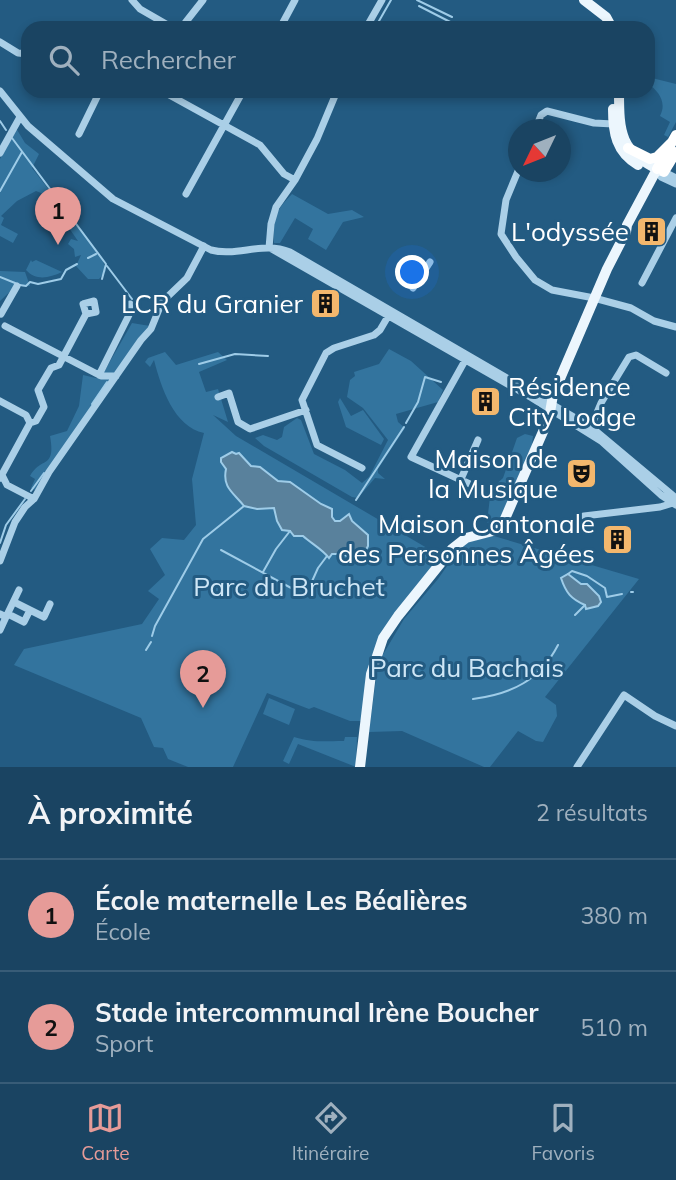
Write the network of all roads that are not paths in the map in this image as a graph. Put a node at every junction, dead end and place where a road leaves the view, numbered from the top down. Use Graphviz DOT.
graph roads {
  1 [pos="132,0"];
  2 [pos="203,0"];
  3 [pos="296,0"];
  4 [pos="382,0"];
  5 [pos="584,0"];
  6 [pos="161,21"];
  7 [pos="187,21"];
  8 [pos="284,21"];
  9 [pos="370,21"];
  10 [pos="608,21"];
  11 [pos="0,42"];
  12 [pos="21,53"];
  13 [pos="0,91"];
  14 [pos="97,98"];
  15 [pos="175,98"];
  16 [pos="239,98"];
  17 [pos="334,98"];
  18 [pos="615,98"];
  19 [pos="617,98"];
  20 [pos="20,117"];
  21 [pos="539,119"];
  22 [pos="613,124"];
  23 [pos="224,125"];
  24 [pos="79,134"];
  25 [pos="674,143"];
  26 [pos="628,148"];
  27 [pos="0,153"];
  28 [pos="659,173"];
  29 [pos="676,178"];
  30 [pos="295,180"];
  31 [pos="514,182"];
  32 [pos="676,184"];
  33 [pos="186,194"];
  34 [pos="676,218"];
  35 [pos="204,246"];
  36 [pos="269,248"];
  37 [pos="430,262"];
  38 [pos="642,283"];
  39 [pos="17,286"];
  40 [pos="413,288"];
  41 [pos="594,298"];
  42 [pos="130,304"];
  43 [pos="390,313"];
  44 [pos="0,314"];
  45 [pos="86,314"];
  46 [pos="3,327"];
  47 [pos="676,327"];
  48 [pos="63,357"];
  49 [pos="466,358"];
  50 [pos="666,373"];
  51 [pos="99,375"];
  52 [pos="116,376"];
  53 [pos="218,397"];
  54 [pos="0,401"];
  55 [pos="551,406"];
  56 [pos="306,410"];
  57 [pos="30,423"];
  58 [pos="589,430"];
  59 [pos="478,439"];
  60 [pos="362,468"];
  61 [pos="1,478"];
  62 [pos="461,480"];
  63 [pos="472,489"];
  64 [pos="34,499"];
  65 [pos="675,501"];
  66 [pos="584,516"];
  67 [pos="0,561"];
  68 [pos="19,590"];
  69 [pos="13,602"];
  70 [pos="50,604"];
  71 [pos="30,610"];
  72 [pos="5,615"];
  73 [pos="0,630"];
  74 [pos="676,726"];
  75 [pos="360,767"];
  76 [pos="577,767"];
  1 -- 6 [label="street"];
  2 -- 7 [label="street"];
  3 -- 8 [label="street"];
  4 -- 9 [label="street"];
  5 -- 10 [label="main road"];
  11 -- 12 [label="street"];
  13 -- 20 [label="street"];
  14 -- 24 [label="street"];
  15 -- 23 [label="street"];
  16 -- 23 [label="street"];
  17 -- 30 [label="street"];
  18 -- 22 [label="main road"];
  19 -- 26 [label="main road"];
  20 -- 27 [label="street"];
  20 -- 35 [label="street"];
  21 -- 22 [label="street"];
  22 -- 28 [label="main road"];
  23 -- 30 [label="street"];
  23 -- 33 [label="street"];
  25 -- 26 [label="highway"];
  25 -- 28 [label="highway"];
  26 -- 28 [label="main road"];
  28 -- 29 [label="street"];
  28 -- 32 [label="street"];
  28 -- 41 [label="main road"];
  30 -- 36 [label="street"];
  31 -- 41 [label="street"];
  34 -- 38 [label="street"];
  35 -- 36 [label="street"];
  35 -- 52 [label="street"];
  36 -- 43 [label="street"];
  37 -- 40 [label="street"];
  39 -- 44 [label="street"];
  41 -- 47 [label="street"];
  41 -- 55 [label="main road"];
  42 -- 51 [label="street"];
  43 -- 49 [label="street"];
  43 -- 56 [label="street"];
  44 -- 46 [label="street"];
  45 -- 48 [label="street"];
  46 -- 48 [label="street"];
  48 -- 51 [label="street"];
  48 -- 57 [label="street"];
  49 -- 55 [label="street"];
  49 -- 62 [label="street"];
  50 -- 58 [label="street"];
  51 -- 52 [label="street"];
  52 -- 64 [label="street"];
  53 -- 56 [label="street"];
  54 -- 57 [label="street"];
  55 -- 58 [label="street"];
  55 -- 75 [label="main road"];
  56 -- 60 [label="street"];
  57 -- 61 [label="street"];
  58 -- 65 [label="street"];
  59 -- 62 [label="street"];
  61 -- 64 [label="street"];
  62 -- 63 [label="street"];
  64 -- 67 [label="street"];
  65 -- 66 [label="street"];
  68 -- 69 [label="street"];
  69 -- 71 [label="street"];
  69 -- 72 [label="street"];
  70 -- 71 [label="street"];
  71 -- 72 [label="street"];
  72 -- 73 [label="street"];
  74 -- 76 [label="street"];
}
